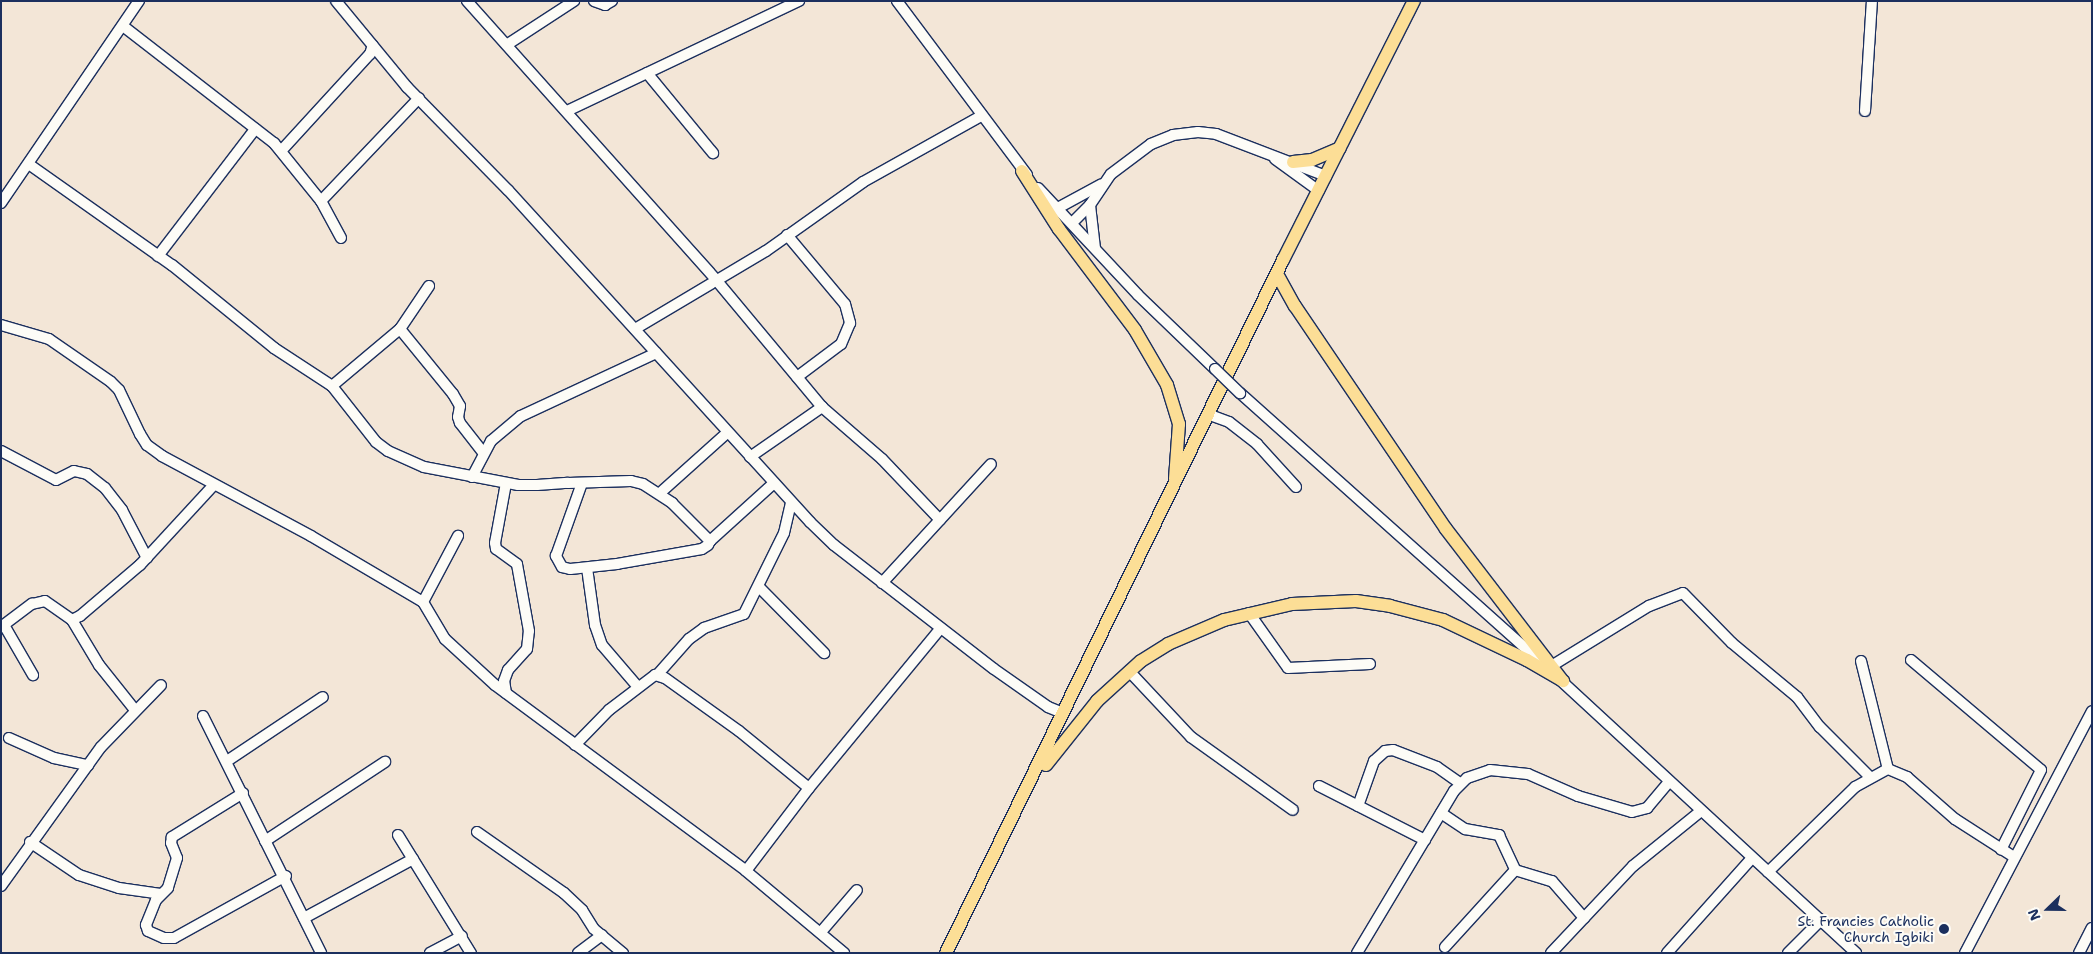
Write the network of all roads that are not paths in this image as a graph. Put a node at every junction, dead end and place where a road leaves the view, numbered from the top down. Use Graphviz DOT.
graph roads {
  1 [pos="139,1"];
  2 [pos="336,1"];
  3 [pos="467,1"];
  4 [pos="574,1"];
  5 [pos="594,1"];
  6 [pos="612,1"];
  7 [pos="799,1"];
  8 [pos="897,1"];
  9 [pos="1414,1"];
  10 [pos="1872,1"];
  11 [pos="123,26"];
  12 [pos="508,44"];
  13 [pos="372,45"];
  14 [pos="647,73"];
  15 [pos="419,98"];
  16 [pos="566,111"];
  17 [pos="1865,111"];
  18 [pos="981,116"];
  19 [pos="255,129"];
  20 [pos="1340,148"];
  21 [pos="281,151"];
  22 [pos="713,153"];
  23 [pos="1273,157"];
  24 [pos="1292,162"];
  25 [pos="30,165"];
  26 [pos="1022,170"];
  27 [pos="1326,176"];
  28 [pos="1102,183"];
  29 [pos="1319,191"];
  30 [pos="321,201"];
  31 [pos="1,203"];
  32 [pos="1090,205"];
  33 [pos="1056,209"];
  34 [pos="1072,223"];
  35 [pos="787,235"];
  36 [pos="341,238"];
  37 [pos="1095,249"];
  38 [pos="158,256"];
  39 [pos="1277,274"];
  40 [pos="717,281"];
  41 [pos="429,286"];
  42 [pos="1,325"];
  43 [pos="400,329"];
  44 [pos="635,329"];
  45 [pos="656,353"];
  46 [pos="797,377"];
  47 [pos="332,386"];
  48 [pos="822,407"];
  49 [pos="1210,415"];
  50 [pos="728,432"];
  51 [pos="1,451"];
  52 [pos="483,452"];
  53 [pos="750,457"];
  54 [pos="991,464"];
  55 [pos="472,477"];
  56 [pos="506,483"];
  57 [pos="582,483"];
  58 [pos="774,483"];
  59 [pos="213,486"];
  60 [pos="1296,487"];
  61 [pos="660,493"];
  62 [pos="1172,494"];
  63 [pos="791,503"];
  64 [pos="940,520"];
  65 [pos="458,536"];
  66 [pos="710,541"];
  67 [pos="147,558"];
  68 [pos="587,568"];
  69 [pos="882,583"];
  70 [pos="759,587"];
  71 [pos="423,602"];
  72 [pos="1249,613"];
  73 [pos="72,620"];
  74 [pos="3,626"];
  75 [pos="940,628"];
  76 [pos="824,653"];
  77 [pos="1910,660"];
  78 [pos="1861,661"];
  79 [pos="1370,664"];
  80 [pos="1553,665"];
  81 [pos="1129,671"];
  82 [pos="658,674"];
  83 [pos="33,675"];
  84 [pos="1563,681"];
  85 [pos="161,686"];
  86 [pos="638,687"];
  87 [pos="506,693"];
  88 [pos="323,697"];
  89 [pos="135,710"];
  90 [pos="2092,711"];
  91 [pos="1063,713"];
  92 [pos="203,716"];
  93 [pos="2089,724"];
  94 [pos="9,738"];
  95 [pos="575,745"];
  96 [pos="227,761"];
  97 [pos="385,762"];
  98 [pos="88,766"];
  99 [pos="1888,770"];
  100 [pos="1870,777"];
  101 [pos="1032,781"];
  102 [pos="1669,782"];
  103 [pos="1460,783"];
  104 [pos="1319,786"];
  105 [pos="809,788"];
  106 [pos="243,793"];
  107 [pos="1358,806"];
  108 [pos="1293,810"];
  109 [pos="1701,811"];
  110 [pos="1441,813"];
  111 [pos="477,832"];
  112 [pos="398,835"];
  113 [pos="1425,840"];
  114 [pos="265,841"];
  115 [pos="30,842"];
  116 [pos="2001,850"];
  117 [pos="2014,857"];
  118 [pos="1752,858"];
  119 [pos="413,859"];
  120 [pos="1516,870"];
  121 [pos="746,871"];
  122 [pos="1768,872"];
  123 [pos="286,876"];
  124 [pos="1,886"];
  125 [pos="857,890"];
  126 [pos="161,894"];
  127 [pos="304,918"];
  128 [pos="1584,918"];
  129 [pos="1821,920"];
  130 [pos="2092,928"];
  131 [pos="821,932"];
  132 [pos="462,936"];
  133 [pos="602,936"];
  134 [pos="1444,947"];
  135 [pos="321,953"];
  136 [pos="430,953"];
  137 [pos="471,953"];
  138 [pos="578,953"];
  139 [pos="623,953"];
  140 [pos="844,953"];
  141 [pos="946,953"];
  142 [pos="1357,953"];
  143 [pos="1551,953"];
  144 [pos="1667,953"];
  145 [pos="1788,953"];
  146 [pos="1856,953"];
  147 [pos="1965,953"];
  148 [pos="2079,953"];
  1 -- 11 [label="street"];
  2 -- 13 [label="street"];
  3 -- 12 [label="street"];
  4 -- 12 [label="street"];
  5 -- 6 [label="street"];
  7 -- 14 [label="street"];
  8 -- 18 [label="street"];
  9 -- 20 [label="main road"];
  10 -- 17 [label="street"];
  11 -- 19 [label="street"];
  11 -- 25 [label="street"];
  12 -- 16 [label="street"];
  13 -- 15 [label="street"];
  13 -- 21 [label="street"];
  14 -- 16 [label="street"];
  14 -- 22 [label="street"];
  15 -- 30 [label="street"];
  15 -- 44 [label="street"];
  16 -- 40 [label="street"];
  18 -- 26 [label="street"];
  18 -- 35 [label="street"];
  19 -- 21 [label="street"];
  19 -- 38 [label="street"];
  20 -- 24 [label="main road"];
  20 -- 27 [label="main road"];
  21 -- 30 [label="street"];
  23 -- 24 [label="street"];
  23 -- 28 [label="street"];
  23 -- 29 [label="street"];
  24 -- 27 [label="street"];
  25 -- 31 [label="street"];
  25 -- 38 [label="street"];
  26 -- 33 [label="street"];
  26 -- 62 [label="main road"];
  27 -- 29 [label="main road"];
  28 -- 32 [label="street"];
  28 -- 33 [label="street"];
  29 -- 39 [label="main road"];
  30 -- 36 [label="street"];
  32 -- 34 [label="street"];
  32 -- 37 [label="street"];
  33 -- 34 [label="street"];
  34 -- 37 [label="street"];
  35 -- 40 [label="street"];
  35 -- 46 [label="street"];
  37 -- 84 [label="street, bridge"];
  38 -- 47 [label="street"];
  39 -- 49 [label="main road"];
  39 -- 80 [label="main road"];
  40 -- 44 [label="street"];
  40 -- 46 [label="street"];
  41 -- 43 [label="street"];
  42 -- 59 [label="street"];
  43 -- 47 [label="street"];
  43 -- 52 [label="street"];
  44 -- 45 [label="street"];
  45 -- 50 [label="street"];
  45 -- 52 [label="street"];
  46 -- 48 [label="street"];
  47 -- 55 [label="street"];
  48 -- 53 [label="street"];
  48 -- 64 [label="street"];
  49 -- 60 [label="street"];
  49 -- 62 [label="main road"];
  50 -- 53 [label="street"];
  50 -- 61 [label="street"];
  51 -- 67 [label="street"];
  52 -- 55 [label="street"];
  53 -- 58 [label="street"];
  54 -- 64 [label="street"];
  55 -- 56 [label="street"];
  56 -- 57 [label="street"];
  56 -- 87 [label="street"];
  57 -- 61 [label="street"];
  57 -- 68 [label="street"];
  58 -- 63 [label="street"];
  58 -- 66 [label="street"];
  59 -- 67 [label="street"];
  59 -- 71 [label="street"];
  61 -- 66 [label="street"];
  62 -- 91 [label="main road"];
  63 -- 69 [label="street"];
  63 -- 70 [label="street"];
  64 -- 69 [label="street"];
  65 -- 71 [label="street"];
  66 -- 68 [label="street"];
  67 -- 73 [label="street"];
  68 -- 86 [label="street"];
  69 -- 75 [label="street"];
  70 -- 76 [label="street"];
  70 -- 82 [label="street"];
  71 -- 87 [label="street"];
  72 -- 79 [label="street"];
  72 -- 81 [label="main road"];
  72 -- 84 [label="main road"];
  73 -- 74 [label="street"];
  73 -- 89 [label="street"];
  74 -- 83 [label="street"];
  75 -- 91 [label="street"];
  75 -- 105 [label="street"];
  77 -- 116 [label="street"];
  78 -- 99 [label="street"];
  80 -- 84 [label="main road"];
  80 -- 100 [label="street"];
  81 -- 101 [label="main road"];
  81 -- 108 [label="street"];
  82 -- 86 [label="street"];
  82 -- 105 [label="street"];
  84 -- 102 [label="street"];
  85 -- 89 [label="street"];
  86 -- 95 [label="street"];
  87 -- 95 [label="street"];
  88 -- 96 [label="street"];
  89 -- 98 [label="street"];
  90 -- 93 [label="street"];
  91 -- 101 [label="main road"];
  92 -- 96 [label="street"];
  93 -- 117 [label="street"];
  94 -- 98 [label="street"];
  95 -- 121 [label="street"];
  96 -- 106 [label="street"];
  97 -- 114 [label="street"];
  98 -- 115 [label="street"];
  99 -- 100 [label="street"];
  99 -- 116 [label="street"];
  100 -- 122 [label="street"];
  101 -- 141 [label="main road"];
  102 -- 103 [label="street"];
  102 -- 109 [label="street"];
  103 -- 107 [label="street"];
  103 -- 110 [label="street"];
  104 -- 107 [label="street"];
  105 -- 121 [label="street"];
  106 -- 114 [label="street"];
  106 -- 126 [label="street"];
  107 -- 113 [label="street"];
  109 -- 118 [label="street"];
  109 -- 128 [label="street"];
  110 -- 113 [label="street"];
  110 -- 120 [label="street"];
  111 -- 133 [label="street"];
  112 -- 119 [label="street"];
  113 -- 142 [label="street"];
  114 -- 123 [label="street"];
  115 -- 124 [label="street"];
  115 -- 126 [label="street"];
  116 -- 117 [label="street"];
  117 -- 147 [label="street"];
  118 -- 122 [label="street"];
  118 -- 144 [label="street"];
  119 -- 127 [label="street"];
  119 -- 132 [label="street"];
  120 -- 128 [label="street"];
  120 -- 134 [label="street"];
  121 -- 131 [label="street"];
  122 -- 129 [label="street"];
  123 -- 126 [label="street"];
  123 -- 127 [label="street"];
  125 -- 131 [label="street"];
  127 -- 135 [label="street"];
  128 -- 143 [label="street"];
  129 -- 145 [label="street"];
  129 -- 146 [label="street"];
  130 -- 148 [label="street"];
  131 -- 140 [label="street"];
  132 -- 136 [label="street"];
  132 -- 137 [label="street"];
  133 -- 138 [label="street"];
  133 -- 139 [label="street"];
}
